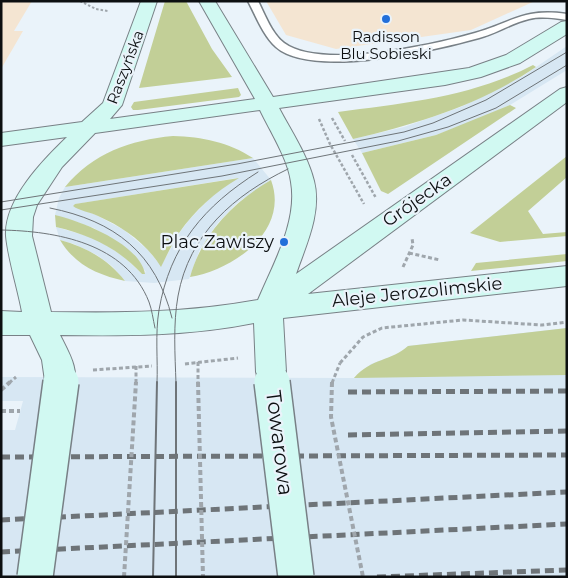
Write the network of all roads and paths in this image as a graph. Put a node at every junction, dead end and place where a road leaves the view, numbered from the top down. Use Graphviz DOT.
graph roads {
  1 [pos="80,1"];
  2 [pos="149,1"];
  3 [pos="207,1"];
  4 [pos="252,1"];
  5 [pos="108,11"];
  6 [pos="567,16"];
  7 [pos="567,26"];
  8 [pos="567,93"];
  9 [pos="266,103"];
  10 [pos="329,113"];
  11 [pos="317,115"];
  12 [pos="90,127"];
  13 [pos="1,140"];
  14 [pos="345,141"];
  15 [pos="352,155"];
  16 [pos="381,202"];
  17 [pos="365,206"];
  18 [pos="413,245"];
  19 [pos="444,260"];
  20 [pos="567,276"];
  21 [pos="268,308"];
  22 [pos="567,322"];
  23 [pos="1,323"];
  24 [pos="39,323"];
  25 [pos="198,362"];
  26 [pos="185,364"];
  27 [pos="256,365"];
  28 [pos="136,366"];
  29 [pos="152,366"];
  30 [pos="76,375"];
  31 [pos="16,377"];
  32 [pos="1,390"];
  33 [pos="1,411"];
  34 [pos="20,411"];
  35 [pos="35,577"];
  36 [pos="124,577"];
  37 [pos="203,577"];
  38 [pos="296,577"];
  39 [pos="363,577"];
  1 -- 5 [label="path"];
  2 -- 12 [label="main road, Raszyńska"];
  3 -- 9 [label="main road"];
  4 -- 6 [label="lane"];
  7 -- 9 [label="main road"];
  8 -- 21 [label="main road, Grójecka"];
  9 -- 12 [label="main road"];
  9 -- 21 [label="main road"];
  10 -- 14 [label="path"];
  11 -- 17 [label="path"];
  12 -- 13 [label="main road"];
  12 -- 24 [label="main road, Raszyńska"];
  15 -- 16 [label="path"];
  18 -- 19 [label="path"];
  20 -- 21 [label="main road, Aleje Jerozolimskie"];
  21 -- 24 [label="main road, Aleje Jerozolimskie"];
  21 -- 27 [label="main road, Towarowa"];
  22 -- 39 [label="path, bridge"];
  23 -- 24 [label="main road"];
  24 -- 30 [label="main road"];
  25 -- 26 [label="path"];
  25 -- 27 [label="path"];
  25 -- 37 [label="path, bridge"];
  27 -- 38 [label="main road, Towarowa, bridge"];
  28 -- 29 [label="path"];
  28 -- 30 [label="path"];
  28 -- 36 [label="path, bridge"];
  30 -- 35 [label="main road, bridge"];
  31 -- 32 [label="path"];
  33 -- 34 [label="path"];
}
